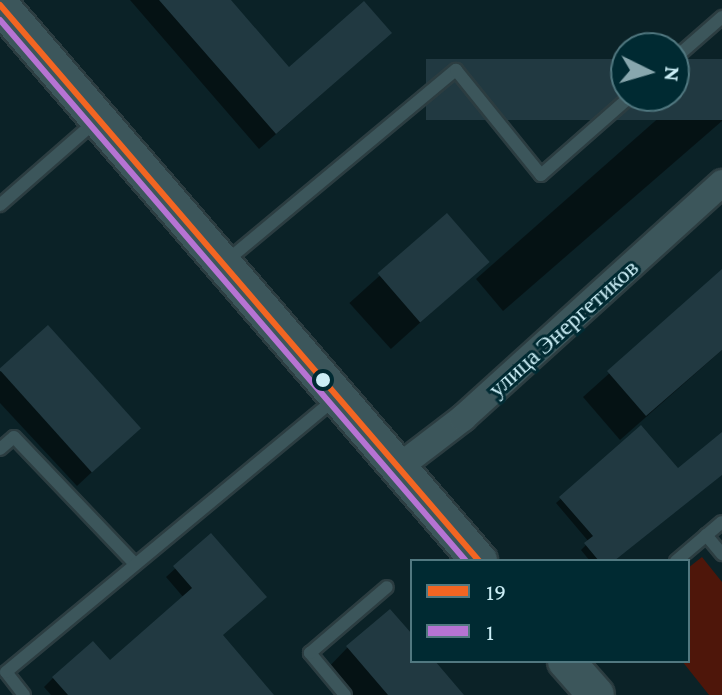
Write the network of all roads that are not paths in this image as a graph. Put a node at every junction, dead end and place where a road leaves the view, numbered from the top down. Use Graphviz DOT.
graph roads {
  1 [pos="0,5"];
  2 [pos="722,17"];
  3 [pos="690,45"];
  4 [pos="613,112"];
  5 [pos="98,119"];
  6 [pos="722,183"];
  7 [pos="0,205"];
  8 [pos="223,264"];
  9 [pos="337,397"];
  10 [pos="0,449"];
  11 [pos="399,467"];
  12 [pos="722,522"];
  13 [pos="706,535"];
  14 [pos="722,554"];
  15 [pos="477,559"];
  16 [pos="678,559"];
  17 [pos="135,564"];
  18 [pos="387,587"];
  19 [pos="568,663"];
  20 [pos="24,695"];
  21 [pos="345,695"];
  22 [pos="596,695"];
  1 -- 5 [label="street"];
  2 -- 3 [label="lane"];
  4 -- 8 [label="lane"];
  5 -- 7 [label="lane"];
  5 -- 8 [label="street"];
  6 -- 11 [label="street, улица Энергетиков"];
  8 -- 9 [label="street"];
  9 -- 11 [label="street"];
  9 -- 17 [label="lane"];
  10 -- 17 [label="lane"];
  11 -- 15 [label="street"];
  12 -- 13 [label="lane"];
  13 -- 14 [label="lane"];
  13 -- 16 [label="lane"];
  17 -- 20 [label="lane"];
  18 -- 21 [label="lane"];
  19 -- 22 [label="street"];
}
